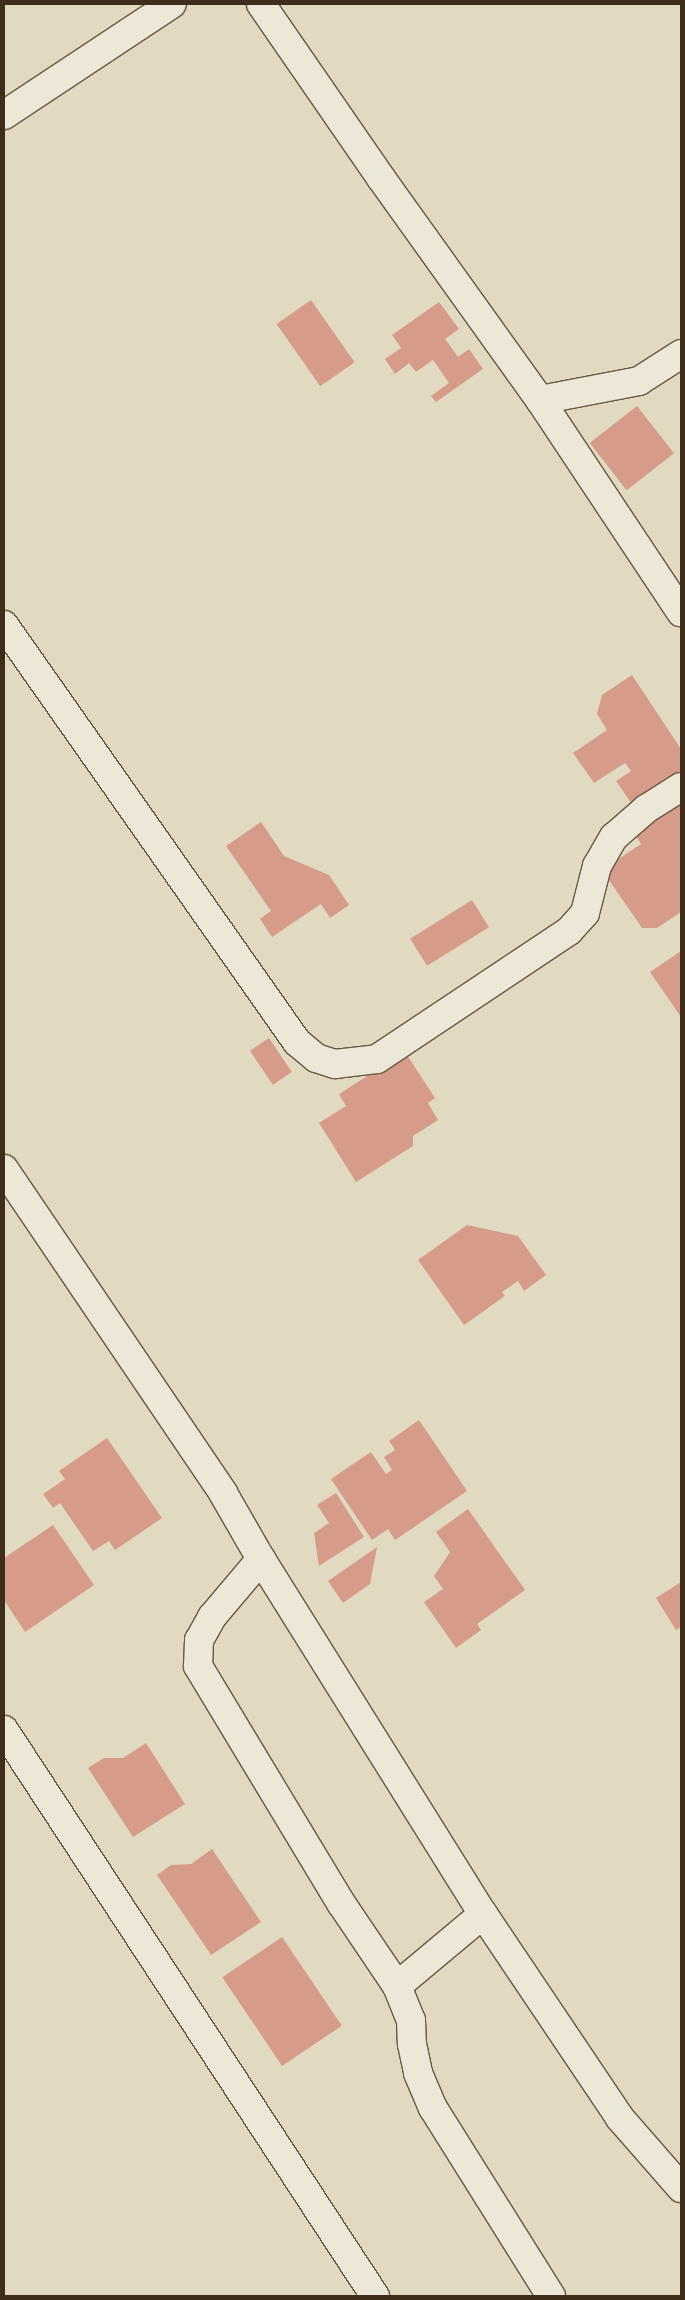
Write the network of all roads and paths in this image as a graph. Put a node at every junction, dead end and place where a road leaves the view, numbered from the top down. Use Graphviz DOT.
graph roads {
  1 [pos="172,4"];
  2 [pos="261,4"];
  3 [pos="4,115"];
  4 [pos="681,354"];
  5 [pos="540,400"];
  6 [pos="681,612"];
  7 [pos="4,625"];
  8 [pos="681,787"];
  9 [pos="4,1169"];
  10 [pos="261,1559"];
  11 [pos="4,1730"];
  12 [pos="483,1914"];
  13 [pos="397,1986"];
  14 [pos="681,2188"];
  15 [pos="375,2296"];
  16 [pos="551,2296"];
  1 -- 3 [label="street"];
  2 -- 5 [label="street"];
  4 -- 5 [label="street"];
  5 -- 6 [label="street"];
  7 -- 8 [label="street"];
  9 -- 10 [label="street"];
  10 -- 12 [label="street"];
  10 -- 13 [label="street"];
  11 -- 15 [label="street"];
  12 -- 13 [label="street"];
  12 -- 14 [label="street"];
  13 -- 16 [label="street"];
}
